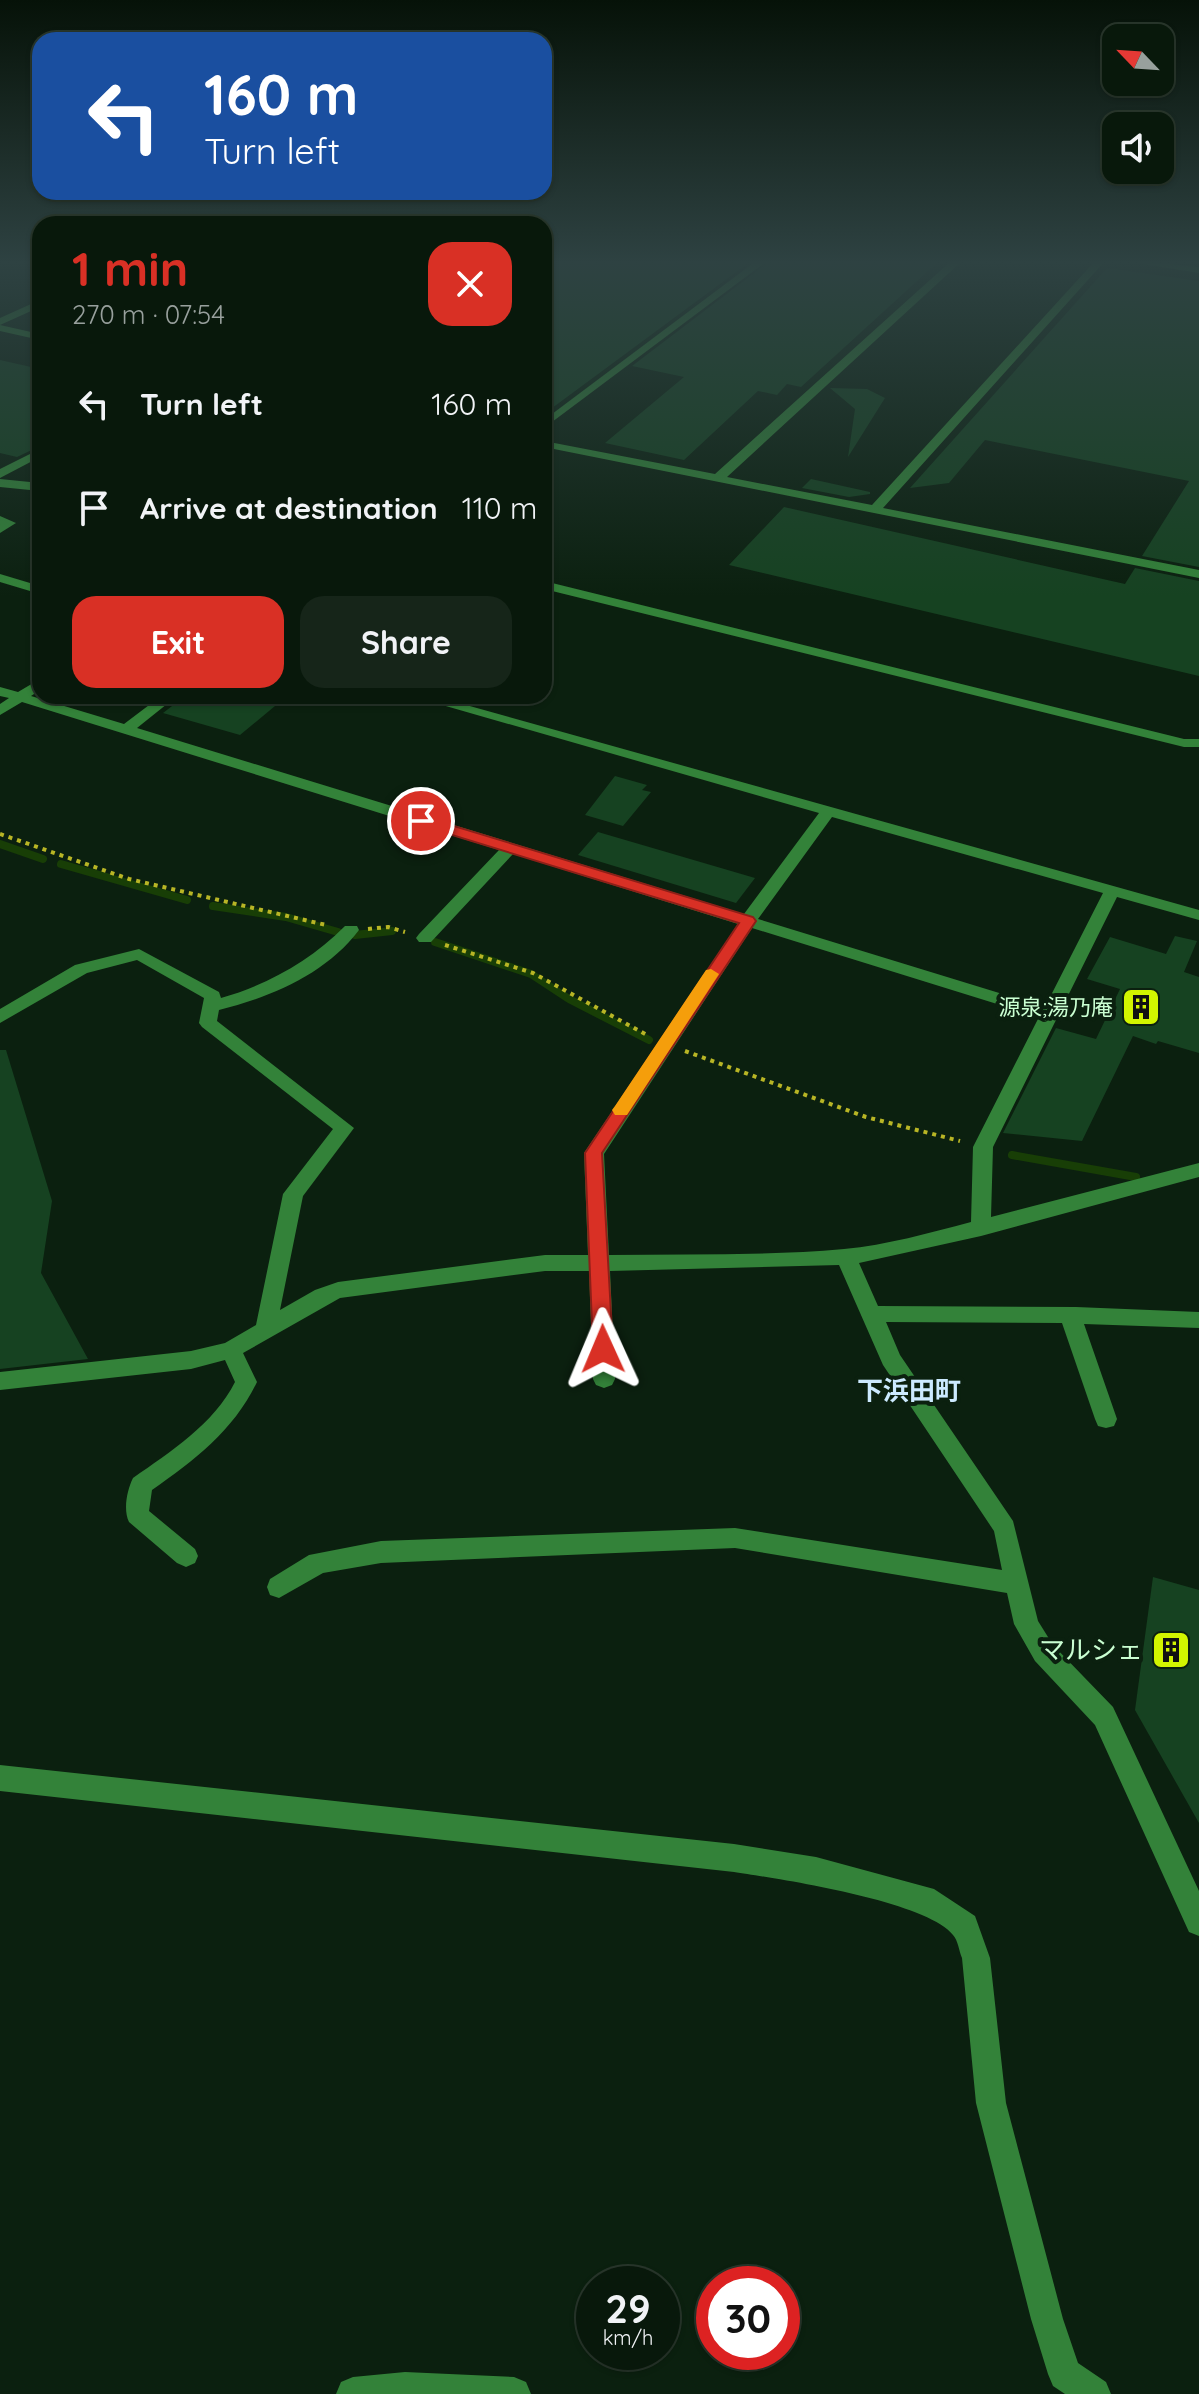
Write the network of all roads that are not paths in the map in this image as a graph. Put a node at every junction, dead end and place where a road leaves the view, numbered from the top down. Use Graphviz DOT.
graph roads {
  1 [pos="613,373"];
  2 [pos="834,373"];
  3 [pos="999,373"];
  4 [pos="552,419"];
  5 [pos="552,446"];
  6 [pos="32,456"];
  7 [pos="0,474"];
  8 [pos="716,480"];
  9 [pos="0,483"];
  10 [pos="32,486"];
  11 [pos="874,510"];
  12 [pos="0,520"];
  13 [pos="0,529"];
  14 [pos="1199,574"];
  15 [pos="0,578"];
  16 [pos="552,587"];
  17 [pos="32,588"];
  18 [pos="32,688"];
  19 [pos="0,691"];
  20 [pos="19,697"];
  21 [pos="32,701"];
  22 [pos="42,704"];
  23 [pos="160,704"];
  24 [pos="447,704"];
  25 [pos="0,711"];
  26 [pos="126,730"];
  27 [pos="1199,743"];
  28 [pos="829,811"];
  29 [pos="510,848"];
  30 [pos="1112,891"];
  31 [pos="1199,915"];
  32 [pos="748,921"];
  33 [pos="351,930"];
  34 [pos="425,938"];
  35 [pos="210,1007"];
  36 [pos="1049,1014"];
  37 [pos="0,1017"];
  38 [pos="1199,1170"];
  39 [pos="981,1228"];
  40 [pos="846,1257"];
  41 [pos="601,1261"];
  42 [pos="872,1314"];
  43 [pos="1070,1315"];
  44 [pos="1199,1320"];
  45 [pos="266,1328"];
  46 [pos="231,1350"];
  47 [pos="604,1379"];
  48 [pos="0,1381"];
  49 [pos="1106,1419"];
  50 [pos="186,1556"];
  51 [pos="1014,1583"];
  52 [pos="279,1587"];
  53 [pos="0,1778"];
  54 [pos="1199,1922"];
  55 [pos="353,2394"];
  56 [pos="514,2394"];
  57 [pos="1094,2394"];
  1 -- 4 [label="street"];
  2 -- 8 [label="street"];
  3 -- 11 [label="street"];
  5 -- 8 [label="street"];
  6 -- 7 [label="street"];
  8 -- 11 [label="street"];
  9 -- 10 [label="street"];
  11 -- 14 [label="street"];
  12 -- 13 [label="street"];
  15 -- 17 [label="street"];
  16 -- 27 [label="street"];
  18 -- 20 [label="street"];
  19 -- 20 [label="street"];
  20 -- 21 [label="street"];
  20 -- 25 [label="street"];
  22 -- 26 [label="street"];
  23 -- 26 [label="street"];
  24 -- 28 [label="street"];
  26 -- 29 [label="street"];
  28 -- 30 [label="street"];
  28 -- 32 [label="street"];
  29 -- 32 [label="street"];
  29 -- 34 [label="street"];
  30 -- 31 [label="street"];
  30 -- 36 [label="street"];
  32 -- 36 [label="street"];
  32 -- 41 [label="street"];
  33 -- 35 [label="street"];
  35 -- 37 [label="street"];
  35 -- 45 [label="street"];
  36 -- 39 [label="street"];
  38 -- 39 [label="street"];
  39 -- 40 [label="street"];
  40 -- 41 [label="street"];
  40 -- 42 [label="street"];
  41 -- 45 [label="street"];
  41 -- 47 [label="street"];
  42 -- 43 [label="street"];
  42 -- 51 [label="street"];
  43 -- 44 [label="street"];
  43 -- 49 [label="street"];
  45 -- 46 [label="street"];
  46 -- 48 [label="street"];
  46 -- 50 [label="street"];
  51 -- 52 [label="street"];
  51 -- 54 [label="street"];
  53 -- 57 [label="street"];
  55 -- 56 [label="street"];
}
